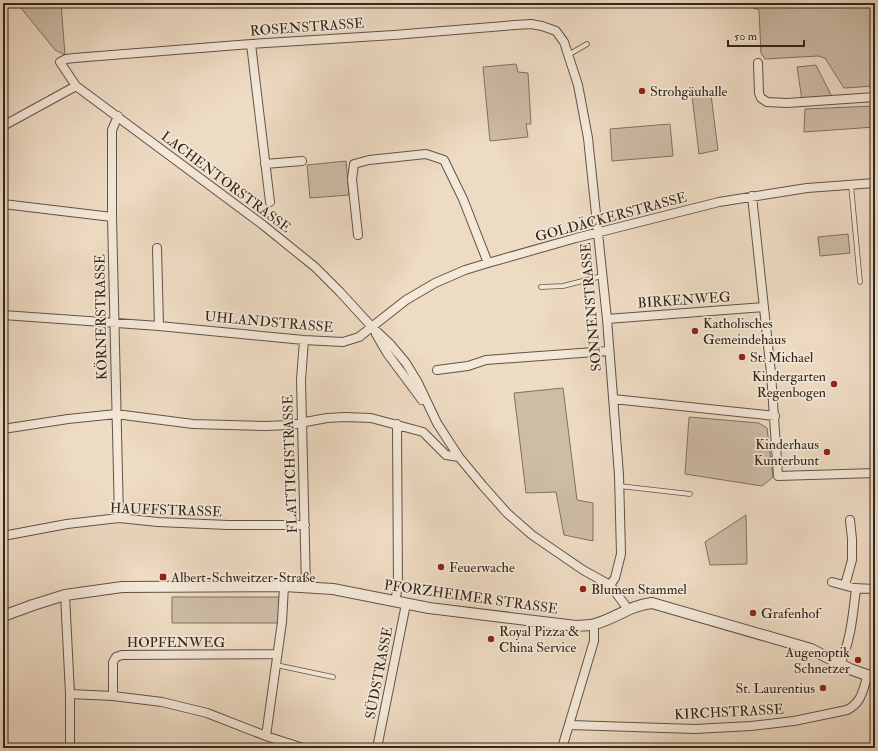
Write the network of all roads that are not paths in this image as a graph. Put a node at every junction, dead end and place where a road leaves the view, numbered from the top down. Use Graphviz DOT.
graph roads {
  1 [pos="556,30"];
  2 [pos="251,44"];
  3 [pos="587,44"];
  4 [pos="568,55"];
  5 [pos="60,62"];
  6 [pos="758,63"];
  7 [pos="76,86"];
  8 [pos="875,97"];
  9 [pos="118,116"];
  10 [pos="3,126"];
  11 [pos="302,161"];
  12 [pos="265,164"];
  13 [pos="875,183"];
  14 [pos="851,185"];
  15 [pos="752,196"];
  16 [pos="270,202"];
  17 [pos="3,204"];
  18 [pos="112,217"];
  19 [pos="598,233"];
  20 [pos="358,235"];
  21 [pos="157,248"];
  22 [pos="488,263"];
  23 [pos="602,276"];
  24 [pos="860,282"];
  25 [pos="541,288"];
  26 [pos="764,307"];
  27 [pos="3,315"];
  28 [pos="607,319"];
  29 [pos="115,323"];
  30 [pos="159,326"];
  31 [pos="372,327"];
  32 [pos="304,340"];
  33 [pos="608,351"];
  34 [pos="437,370"];
  35 [pos="613,399"];
  36 [pos="116,414"];
  37 [pos="775,416"];
  38 [pos="303,422"];
  39 [pos="397,424"];
  40 [pos="3,429"];
  41 [pos="459,457"];
  42 [pos="875,473"];
  43 [pos="619,486"];
  44 [pos="690,494"];
  45 [pos="119,518"];
  46 [pos="850,520"];
  47 [pos="305,525"];
  48 [pos="3,536"];
  49 [pos="832,582"];
  50 [pos="610,585"];
  51 [pos="845,585"];
  52 [pos="284,586"];
  53 [pos="306,587"];
  54 [pos="856,588"];
  55 [pos="875,589"];
  56 [pos="65,595"];
  57 [pos="395,602"];
  58 [pos="406,604"];
  59 [pos="628,609"];
  60 [pos="3,616"];
  61 [pos="594,625"];
  62 [pos="277,654"];
  63 [pos="840,664"];
  64 [pos="276,666"];
  65 [pos="333,677"];
  66 [pos="871,677"];
  67 [pos="70,694"];
  68 [pos="113,696"];
  69 [pos="570,725"];
  70 [pos="266,736"];
  71 [pos="70,748"];
  72 [pos="303,748"];
  73 [pos="377,748"];
  74 [pos="562,748"];
  1 -- 2 [label="street, ROSENSTRASSE"];
  1 -- 4 [label="street, SONNENSTRASSE"];
  2 -- 5 [label="street, ROSENSTRASSE"];
  2 -- 12 [label="street"];
  3 -- 4 [label="lane"];
  4 -- 19 [label="street, SONNENSTRASSE"];
  5 -- 7 [label="street, LACHENTORSTRASSE"];
  6 -- 8 [label="street"];
  7 -- 9 [label="street, LACHENTORSTRASSE"];
  7 -- 10 [label="street"];
  9 -- 18 [label="street, KÖRNERSTRASSE"];
  9 -- 31 [label="street, LACHENTORSTRASSE"];
  11 -- 12 [label="street"];
  12 -- 16 [label="street"];
  13 -- 14 [label="street, GOLDÄCKERSTRASSE"];
  14 -- 15 [label="street, GOLDÄCKERSTRASSE"];
  14 -- 24 [label="lane"];
  15 -- 19 [label="street, GOLDÄCKERSTRASSE"];
  15 -- 26 [label="street"];
  17 -- 18 [label="street"];
  18 -- 29 [label="street, KÖRNERSTRASSE"];
  19 -- 22 [label="street, GOLDÄCKERSTRASSE"];
  19 -- 23 [label="street, SONNENSTRASSE"];
  20 -- 22 [label="street"];
  21 -- 30 [label="street"];
  22 -- 31 [label="street, GOLDÄCKERSTRASSE"];
  23 -- 25 [label="lane"];
  23 -- 28 [label="street, SONNENSTRASSE"];
  26 -- 28 [label="street, BIRKENWEG"];
  26 -- 37 [label="street"];
  27 -- 29 [label="street, UHLANDSTRASSE"];
  28 -- 33 [label="street, SONNENSTRASSE"];
  29 -- 30 [label="street, UHLANDSTRASSE"];
  29 -- 36 [label="street, KÖRNERSTRASSE"];
  30 -- 32 [label="street, UHLANDSTRASSE"];
  31 -- 32 [label="street, UHLANDSTRASSE"];
  31 -- 41 [label="street, LACHENTORSTRASSE"];
  32 -- 38 [label="street, FLATTICHSTRASSE"];
  33 -- 34 [label="street"];
  33 -- 35 [label="street, SONNENSTRASSE"];
  35 -- 37 [label="street"];
  35 -- 43 [label="street, SONNENSTRASSE"];
  36 -- 38 [label="street"];
  36 -- 40 [label="street"];
  36 -- 45 [label="street, KÖRNERSTRASSE"];
  37 -- 42 [label="street"];
  38 -- 39 [label="street"];
  38 -- 47 [label="street, FLATTICHSTRASSE"];
  39 -- 41 [label="street"];
  39 -- 57 [label="street"];
  41 -- 50 [label="street, LACHENTORSTRASSE"];
  43 -- 44 [label="lane"];
  43 -- 50 [label="street, SONNENSTRASSE"];
  45 -- 47 [label="street, HAUFFSTRASSE"];
  45 -- 48 [label="street, HAUFFSTRASSE"];
  46 -- 51 [label="street"];
  47 -- 53 [label="street, FLATTICHSTRASSE"];
  49 -- 51 [label="street"];
  50 -- 59 [label="street, LACHENTORSTRASSE"];
  51 -- 54 [label="street"];
  52 -- 53 [label="street, PFORZHEIMER STRASSE"];
  52 -- 56 [label="street, PFORZHEIMER STRASSE"];
  52 -- 62 [label="street"];
  53 -- 57 [label="street, PFORZHEIMER STRASSE"];
  54 -- 55 [label="street"];
  54 -- 63 [label="street"];
  56 -- 60 [label="street, PFORZHEIMER STRASSE"];
  56 -- 67 [label="street"];
  57 -- 58 [label="street, PFORZHEIMER STRASSE"];
  58 -- 61 [label="street, PFORZHEIMER STRASSE"];
  58 -- 73 [label="street, SÜDSTRASSE"];
  59 -- 61 [label="street, PFORZHEIMER STRASSE"];
  59 -- 63 [label="street, PFORZHEIMER STRASSE"];
  61 -- 69 [label="street"];
  62 -- 64 [label="street"];
  62 -- 68 [label="street, HOPFENWEG"];
  63 -- 66 [label="street, PFORZHEIMER STRASSE"];
  64 -- 65 [label="lane"];
  64 -- 70 [label="street"];
  66 -- 69 [label="street, KIRCHSTRASSE"];
  67 -- 68 [label="street"];
  67 -- 71 [label="street"];
  68 -- 70 [label="street"];
  69 -- 74 [label="street"];
  70 -- 72 [label="street"];
}
